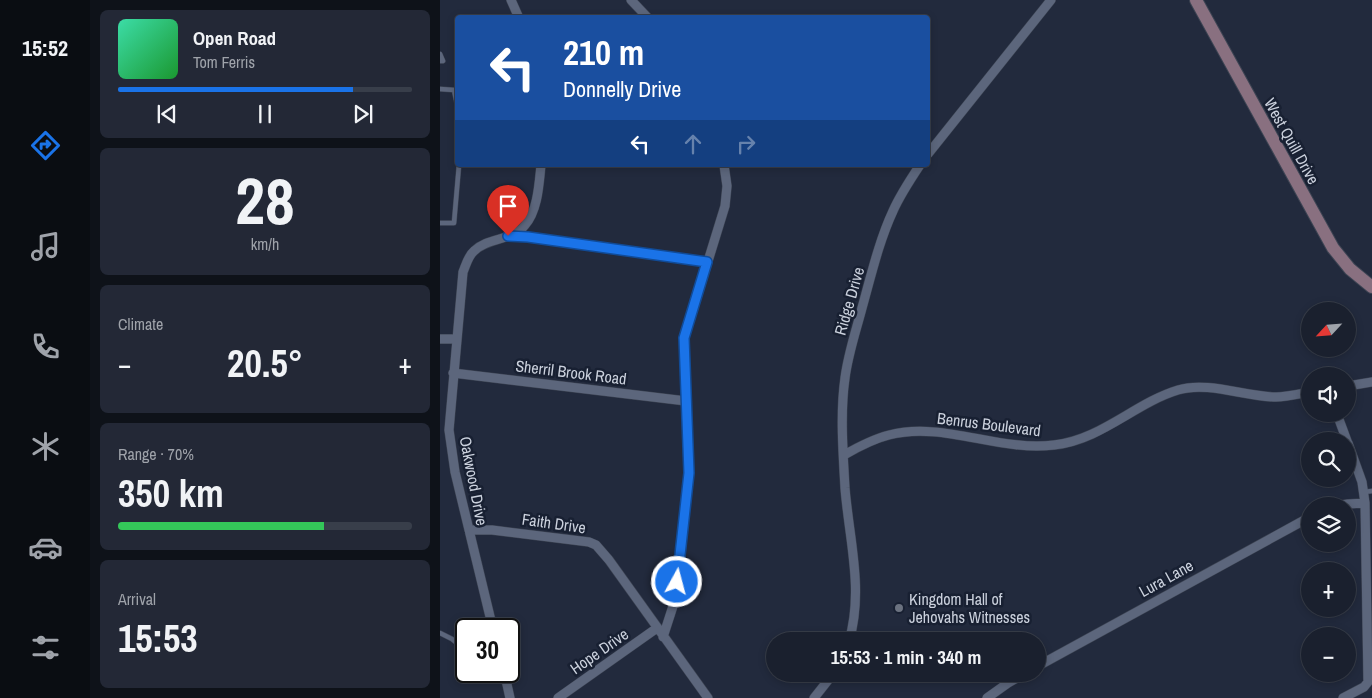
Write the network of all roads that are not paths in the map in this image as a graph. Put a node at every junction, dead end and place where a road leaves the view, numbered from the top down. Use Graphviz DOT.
graph roads {
  1 [pos="511,0"];
  2 [pos="630,0"];
  3 [pos="1051,0"];
  4 [pos="1196,0"];
  5 [pos="518,15"];
  6 [pos="645,15"];
  7 [pos="440,54"];
  8 [pos="440,60"];
  9 [pos="440,89"];
  10 [pos="455,95"];
  11 [pos="930,151"];
  12 [pos="459,167"];
  13 [pos="541,167"];
  14 [pos="724,167"];
  15 [pos="919,167"];
  16 [pos="440,223"];
  17 [pos="508,236"];
  18 [pos="707,262"];
  19 [pos="1372,287"];
  20 [pos="456,338"];
  21 [pos="440,339"];
  22 [pos="453,373"];
  23 [pos="1372,382"];
  24 [pos="1356,385"];
  25 [pos="1301,393"];
  26 [pos="686,401"];
  27 [pos="844,455"];
  28 [pos="1356,463"];
  29 [pos="1368,492"];
  30 [pos="1365,503"];
  31 [pos="1356,504"];
  32 [pos="1301,521"];
  33 [pos="469,530"];
  34 [pos="1370,609"];
  35 [pos="490,618"];
  36 [pos="657,628"];
  37 [pos="851,632"];
  38 [pos="440,633"];
  39 [pos="663,637"];
  40 [pos="455,642"];
  41 [pos="1046,662"];
  42 [pos="827,682"];
  43 [pos="1010,682"];
  44 [pos="506,683"];
  45 [pos="510,698"];
  46 [pos="558,698"];
  47 [pos="708,698"];
  48 [pos="814,698"];
  49 [pos="987,698"];
  50 [pos="1343,698"];
  1 -- 5 [label="street"];
  2 -- 6 [label="street"];
  3 -- 11 [label="street"];
  4 -- 19 [label="street, West Quill Drive"];
  7 -- 8 [label="lane"];
  9 -- 10 [label="lane"];
  12 -- 16 [label="lane"];
  13 -- 17 [label="street, Oakwood Drive"];
  14 -- 18 [label="street"];
  15 -- 27 [label="street, Ridge Drive"];
  17 -- 18 [label="street"];
  17 -- 20 [label="street, Oakwood Drive"];
  18 -- 26 [label="street"];
  20 -- 21 [label="street"];
  20 -- 22 [label="street, Oakwood Drive"];
  22 -- 26 [label="street, Sherril Brook Road"];
  22 -- 33 [label="street, Oakwood Drive"];
  23 -- 24 [label="street"];
  25 -- 27 [label="street, Benrus Boulevard"];
  26 -- 39 [label="street"];
  27 -- 37 [label="street"];
  28 -- 29 [label="street"];
  29 -- 30 [label="street"];
  30 -- 31 [label="street"];
  30 -- 34 [label="street"];
  32 -- 41 [label="street, Lura Lane"];
  33 -- 35 [label="street, Oakwood Drive"];
  33 -- 36 [label="street, Faith Drive"];
  34 -- 50 [label="street"];
  36 -- 39 [label="street, Faith Drive"];
  36 -- 46 [label="street, Hope Drive"];
  38 -- 40 [label="lane"];
  39 -- 47 [label="street, Faith Drive"];
  42 -- 48 [label="street"];
  43 -- 49 [label="street"];
  44 -- 45 [label="street"];
}
